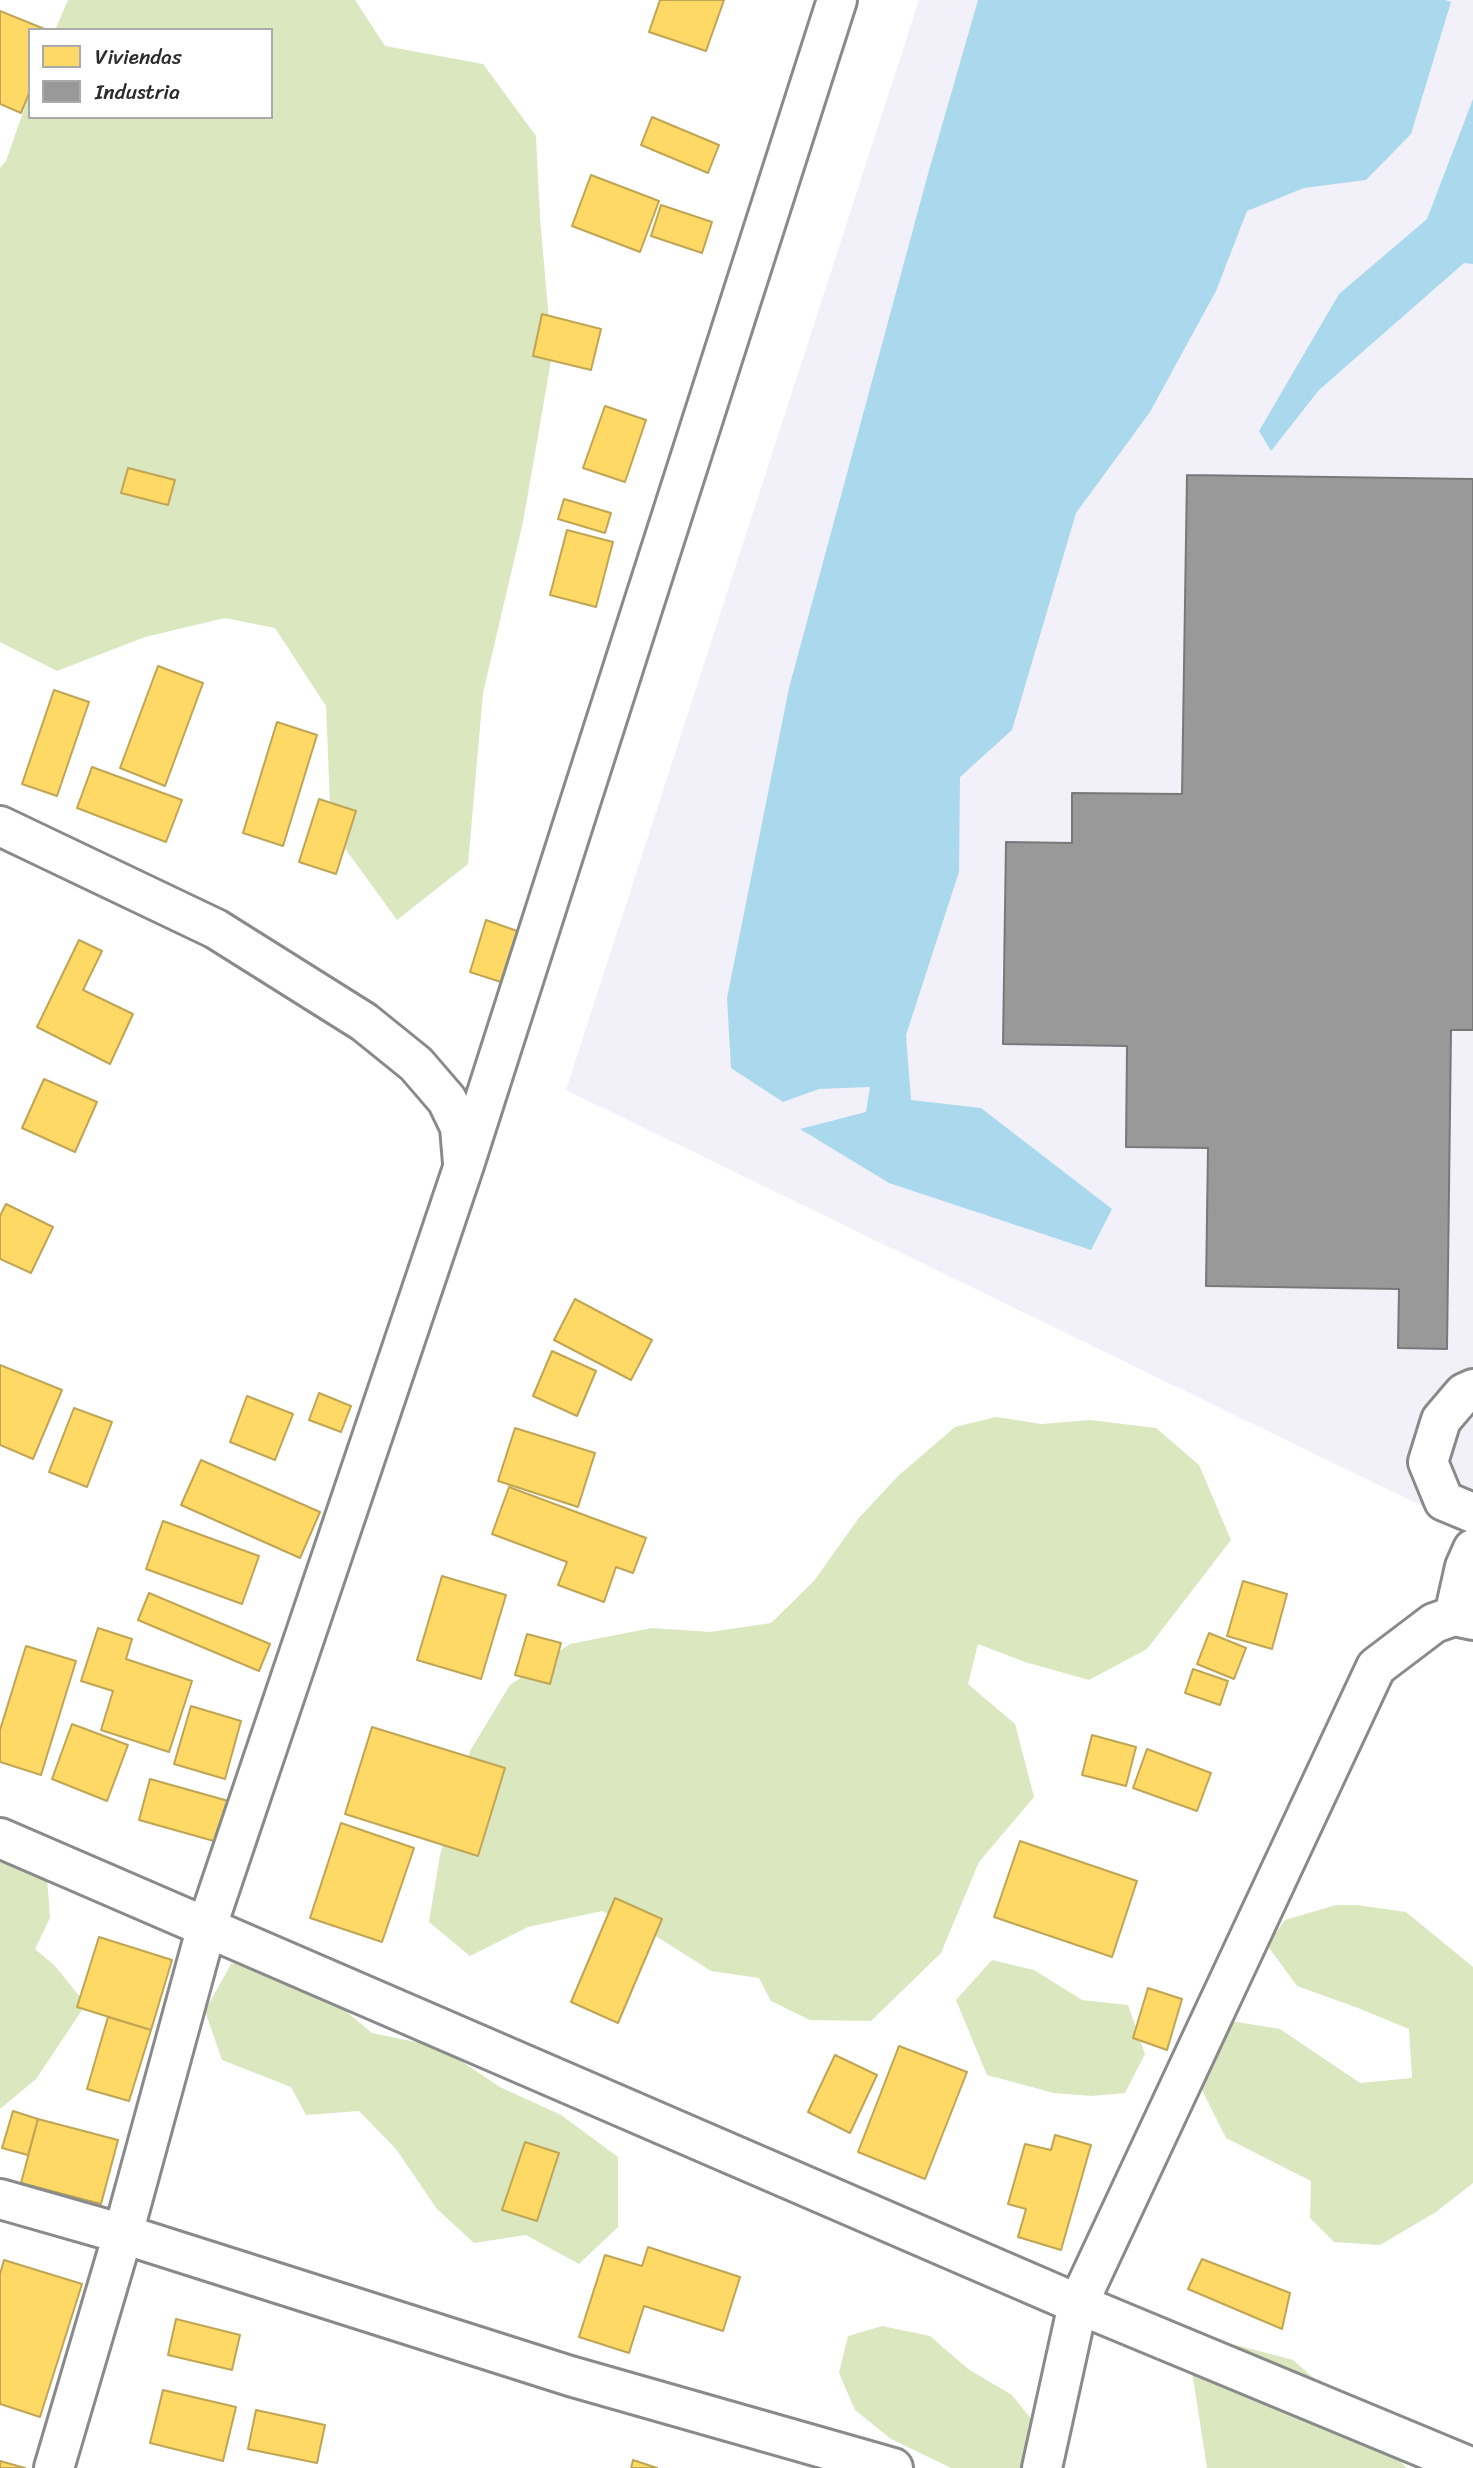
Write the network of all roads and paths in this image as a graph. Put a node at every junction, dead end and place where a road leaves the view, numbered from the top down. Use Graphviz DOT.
graph roads {
  1 [pos="837,0"];
  2 [pos="0,826"];
  3 [pos="464,1165"];
  4 [pos="1473,1389"];
  5 [pos="1473,1513"];
  6 [pos="1473,1549"];
  7 [pos="1463,1618"];
  8 [pos="0,1838"];
  9 [pos="207,1926"];
  10 [pos="0,2199"];
  11 [pos="123,2234"];
  12 [pos="1078,2304"];
  13 [pos="54,2468"];
  14 [pos="893,2468"];
  15 [pos="1042,2468"];
  16 [pos="1473,2468"];
  1 -- 3 [label="street"];
  2 -- 3 [label="street"];
  3 -- 9 [label="street"];
  4 -- 5 [label="street"];
  6 -- 7 [label="street"];
  7 -- 12 [label="street"];
  8 -- 9 [label="street"];
  9 -- 11 [label="street"];
  9 -- 12 [label="street"];
  10 -- 11 [label="street"];
  11 -- 13 [label="street"];
  11 -- 14 [label="street"];
  12 -- 15 [label="street"];
  12 -- 16 [label="street"];
}
